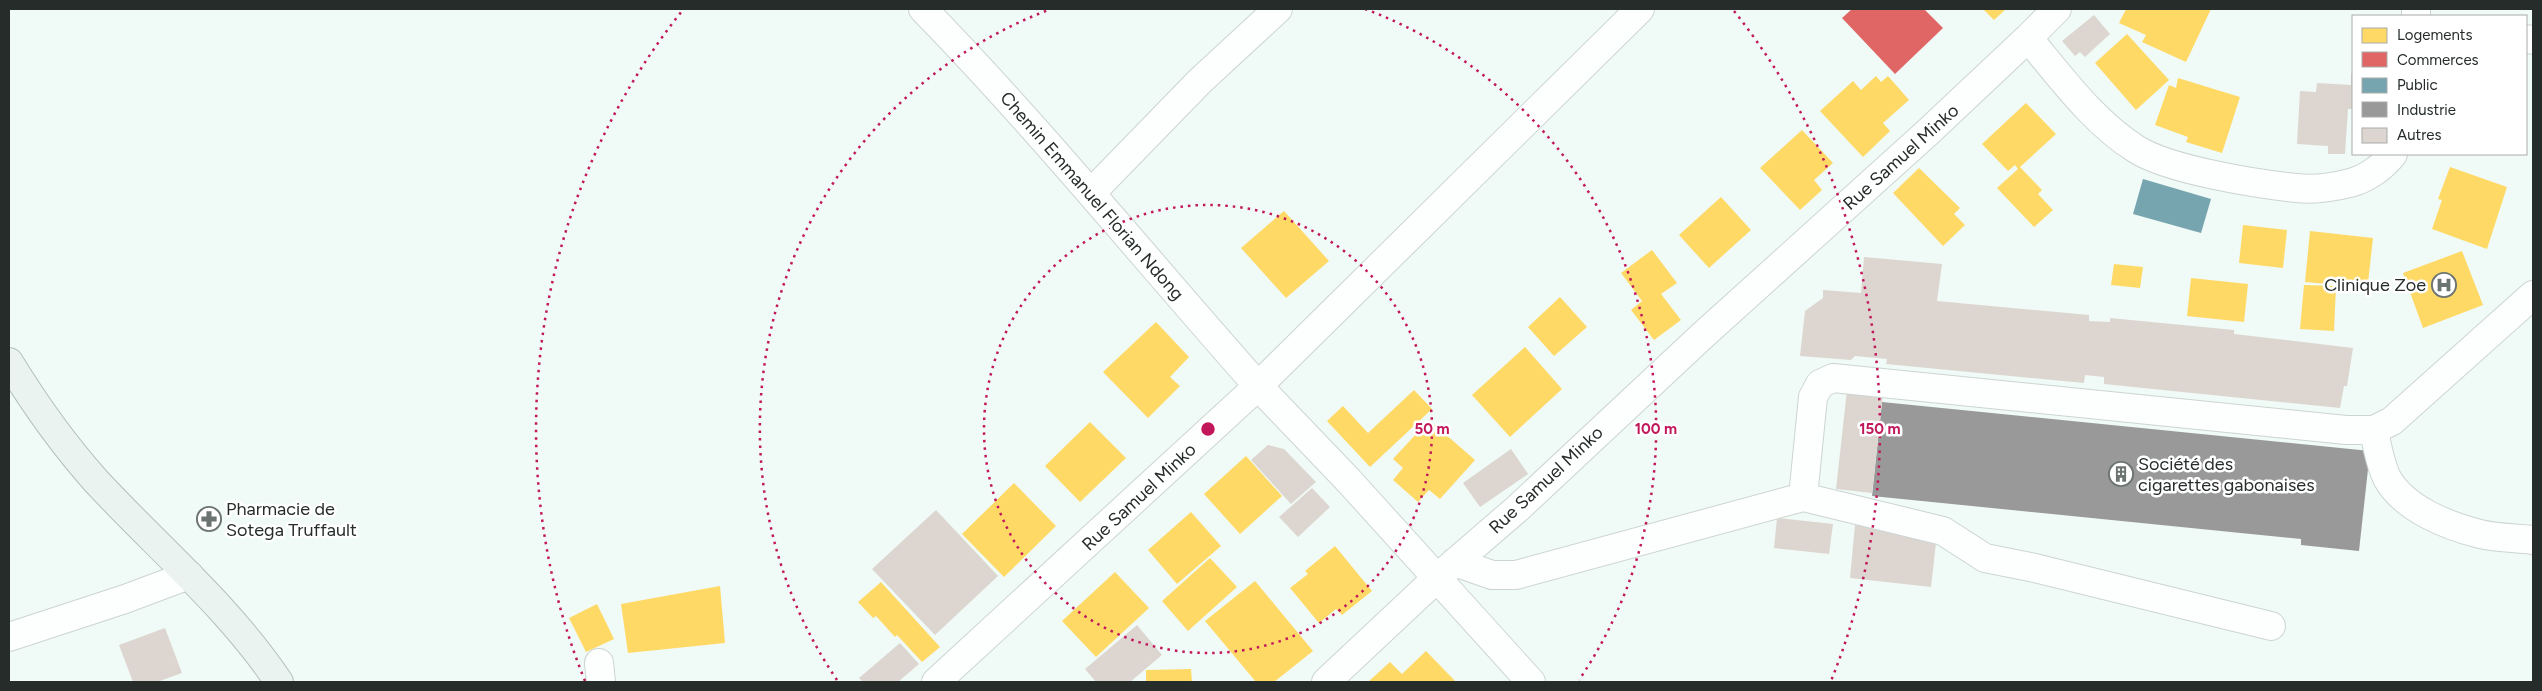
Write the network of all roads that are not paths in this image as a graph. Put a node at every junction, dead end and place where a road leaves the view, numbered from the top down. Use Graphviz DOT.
graph roads {
  1 [pos="923,9"];
  2 [pos="1278,9"];
  3 [pos="1640,9"];
  4 [pos="2057,9"];
  5 [pos="2028,38"];
  6 [pos="2392,155"];
  7 [pos="1092,192"];
  8 [pos="2533,295"];
  9 [pos="9,362"];
  10 [pos="1258,386"];
  11 [pos="2374,430"];
  12 [pos="1803,498"];
  13 [pos="2533,540"];
  14 [pos="1446,570"];
  15 [pos="189,575"];
  16 [pos="2271,626"];
  17 [pos="9,637"];
  18 [pos="279,682"];
  19 [pos="936,682"];
  20 [pos="1326,682"];
  21 [pos="1531,682"];
  1 -- 7 [label="street, Chemin Emmanuel Florian Ndong"];
  2 -- 7 [label="street"];
  3 -- 10 [label="street, Rue Samuel Minko"];
  4 -- 5 [label="street, Rue Samuel Minko"];
  5 -- 6 [label="street"];
  5 -- 14 [label="street, Rue Samuel Minko"];
  7 -- 10 [label="street, Chemin Emmanuel Florian Ndong"];
  8 -- 11 [label="street"];
  9 -- 15 [label="main road"];
  10 -- 14 [label="street"];
  10 -- 19 [label="street, Rue Samuel Minko"];
  11 -- 12 [label="street"];
  11 -- 13 [label="street"];
  12 -- 14 [label="street"];
  12 -- 16 [label="street"];
  14 -- 20 [label="street, Rue Samuel Minko"];
  14 -- 21 [label="street"];
  15 -- 17 [label="street"];
  15 -- 18 [label="main road"];
}
